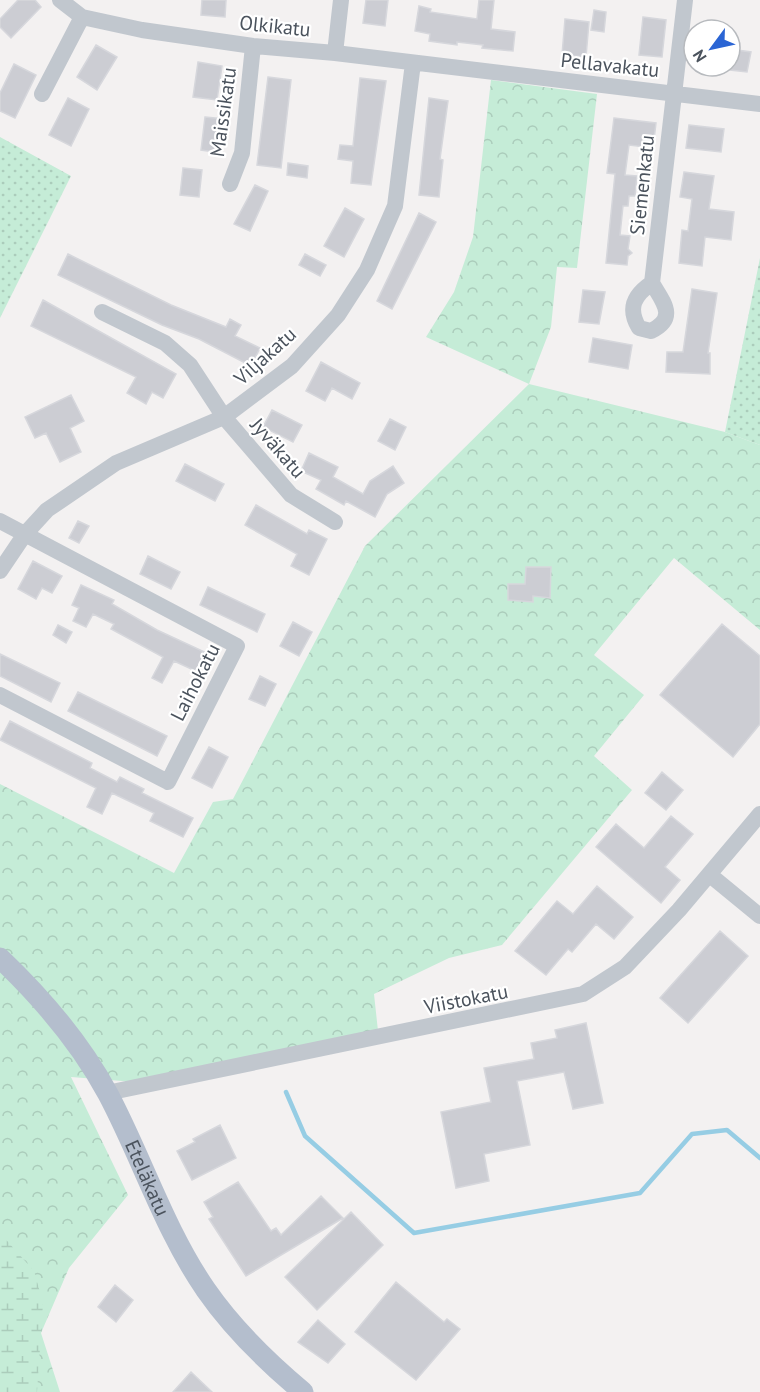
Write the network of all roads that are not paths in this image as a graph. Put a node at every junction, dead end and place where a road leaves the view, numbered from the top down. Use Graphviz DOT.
graph roads {
  1 [pos="60,0"];
  2 [pos="341,0"];
  3 [pos="685,0"];
  4 [pos="82,17"];
  5 [pos="253,46"];
  6 [pos="335,53"];
  7 [pos="413,63"];
  8 [pos="492,73"];
  9 [pos="674,93"];
  10 [pos="42,94"];
  11 [pos="760,104"];
  12 [pos="230,184"];
  13 [pos="652,283"];
  14 [pos="102,312"];
  15 [pos="224,417"];
  16 [pos="0,521"];
  17 [pos="335,522"];
  18 [pos="25,534"];
  19 [pos="0,571"];
  20 [pos="0,695"];
  21 [pos="760,814"];
  22 [pos="710,875"];
  23 [pos="760,916"];
  24 [pos="0,958"];
  25 [pos="107,1093"];
  26 [pos="303,1392"];
  1 -- 4 [label="street, Olkikatu"];
  2 -- 6 [label="street"];
  3 -- 9 [label="street, Siemenkatu"];
  4 -- 5 [label="street, Olkikatu"];
  4 -- 10 [label="street"];
  5 -- 6 [label="street, Olkikatu"];
  5 -- 12 [label="street, Maissikatu"];
  6 -- 7 [label="street, Olkikatu"];
  7 -- 8 [label="street, Olkikatu"];
  7 -- 15 [label="street, Viljakatu"];
  8 -- 9 [label="street, Pellavakatu"];
  9 -- 11 [label="street, Pellavakatu"];
  9 -- 13 [label="street, Siemenkatu"];
  14 -- 15 [label="street, Jyväkatu"];
  15 -- 17 [label="street, Jyväkatu"];
  15 -- 18 [label="street, Viljakatu"];
  16 -- 18 [label="street"];
  18 -- 19 [label="street, Viljakatu"];
  18 -- 20 [label="street, Laihokatu"];
  21 -- 22 [label="street, Viistokatu"];
  22 -- 23 [label="street"];
  22 -- 25 [label="street, Viistokatu"];
  24 -- 25 [label="main road, Eteläkatu"];
  25 -- 26 [label="main road, Eteläkatu"];
}
